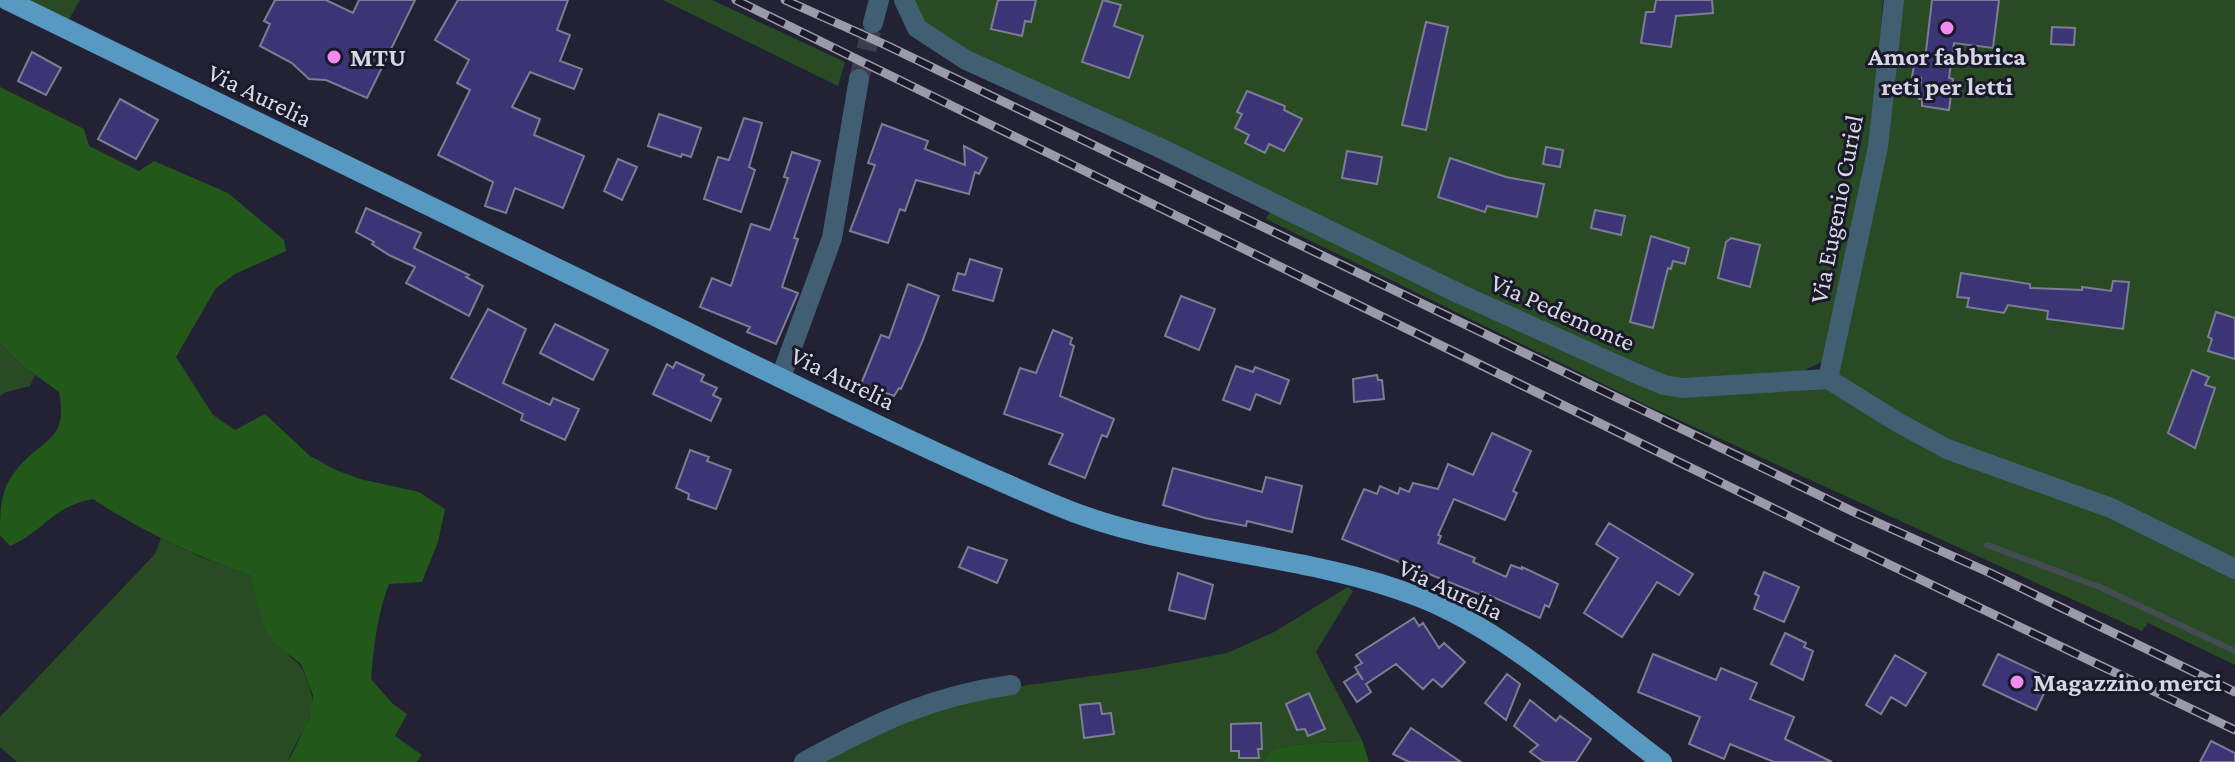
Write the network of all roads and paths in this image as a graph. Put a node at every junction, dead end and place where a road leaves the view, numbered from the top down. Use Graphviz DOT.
graph roads {
  1 [pos="7,0"];
  2 [pos="879,0"];
  3 [pos="904,0"];
  4 [pos="1894,0"];
  5 [pos="873,23"];
  6 [pos="859,79"];
  7 [pos="781,377"];
  8 [pos="1828,379"];
  9 [pos="2235,569"];
  10 [pos="1011,685"];
  11 [pos="804,762"];
  12 [pos="1662,762"];
  1 -- 7 [label="main road, Via Aurelia"];
  2 -- 5 [label="street"];
  3 -- 8 [label="street, Via Pedemonte"];
  4 -- 8 [label="street, Via Eugenio Curiel"];
  6 -- 7 [label="street"];
  7 -- 12 [label="main road, Via Aurelia"];
  8 -- 9 [label="street"];
  10 -- 11 [label="street"];
}
